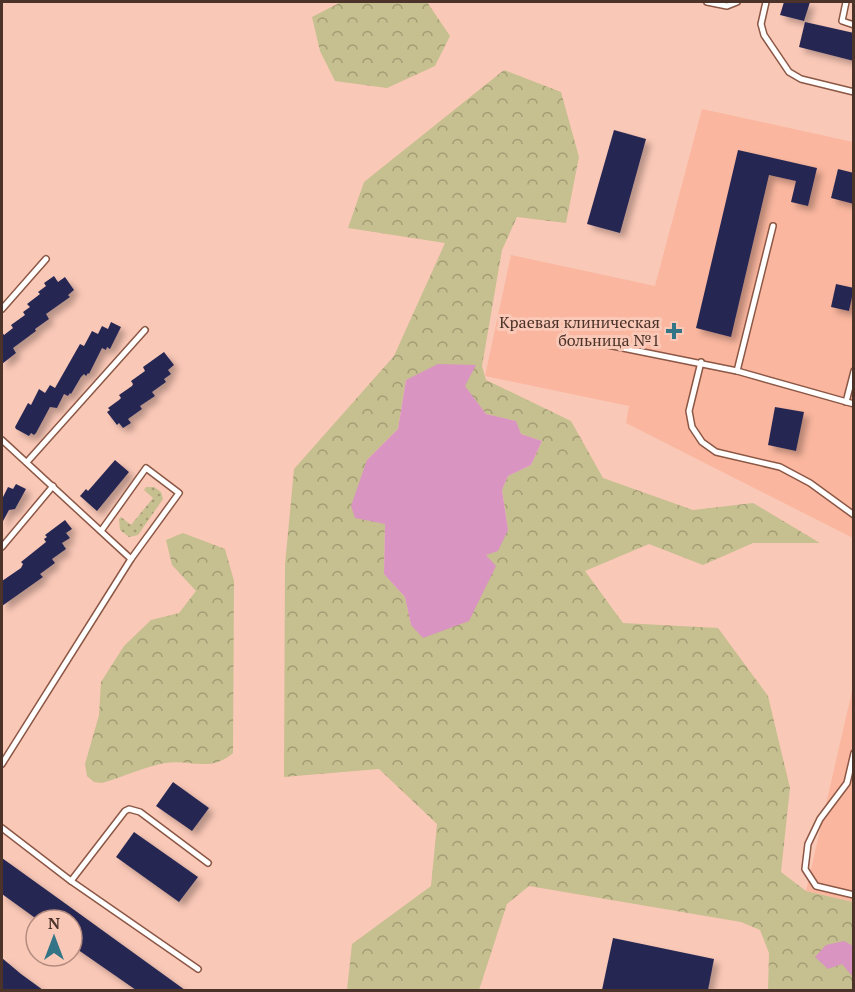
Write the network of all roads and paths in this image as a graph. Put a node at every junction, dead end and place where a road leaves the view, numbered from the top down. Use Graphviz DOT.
graph roads {
  1 [pos="707,2"];
  2 [pos="737,2"];
  3 [pos="766,2"];
  4 [pos="846,2"];
  5 [pos="854,25"];
  6 [pos="854,92"];
  7 [pos="773,226"];
  8 [pos="46,259"];
  9 [pos="2,309"];
  10 [pos="146,330"];
  11 [pos="603,344"];
  12 [pos="701,362"];
  13 [pos="737,371"];
  14 [pos="854,371"];
  15 [pos="846,402"];
  16 [pos="854,404"];
  17 [pos="2,440"];
  18 [pos="27,462"];
  19 [pos="53,486"];
  20 [pos="854,515"];
  21 [pos="101,531"];
  22 [pos="2,547"];
  23 [pos="131,559"];
  24 [pos="854,753"];
  25 [pos="2,764"];
  26 [pos="2,828"];
  27 [pos="208,863"];
  28 [pos="71,880"];
  29 [pos="854,895"];
  30 [pos="198,969"];
  1 -- 2 [label="lane"];
  3 -- 6 [label="lane"];
  4 -- 5 [label="lane"];
  7 -- 13 [label="lane"];
  8 -- 9 [label="lane"];
  10 -- 18 [label="lane"];
  11 -- 12 [label="lane"];
  12 -- 13 [label="lane"];
  12 -- 20 [label="lane"];
  13 -- 15 [label="lane"];
  14 -- 15 [label="lane"];
  15 -- 16 [label="lane"];
  17 -- 18 [label="lane"];
  18 -- 19 [label="lane"];
  19 -- 21 [label="lane"];
  19 -- 22 [label="lane"];
  21 -- 23 [label="lane"];
  21 -- 23 [label="lane"];
  23 -- 25 [label="lane"];
  24 -- 29 [label="lane"];
  26 -- 28 [label="lane"];
  27 -- 28 [label="lane"];
  28 -- 30 [label="lane"];
}
